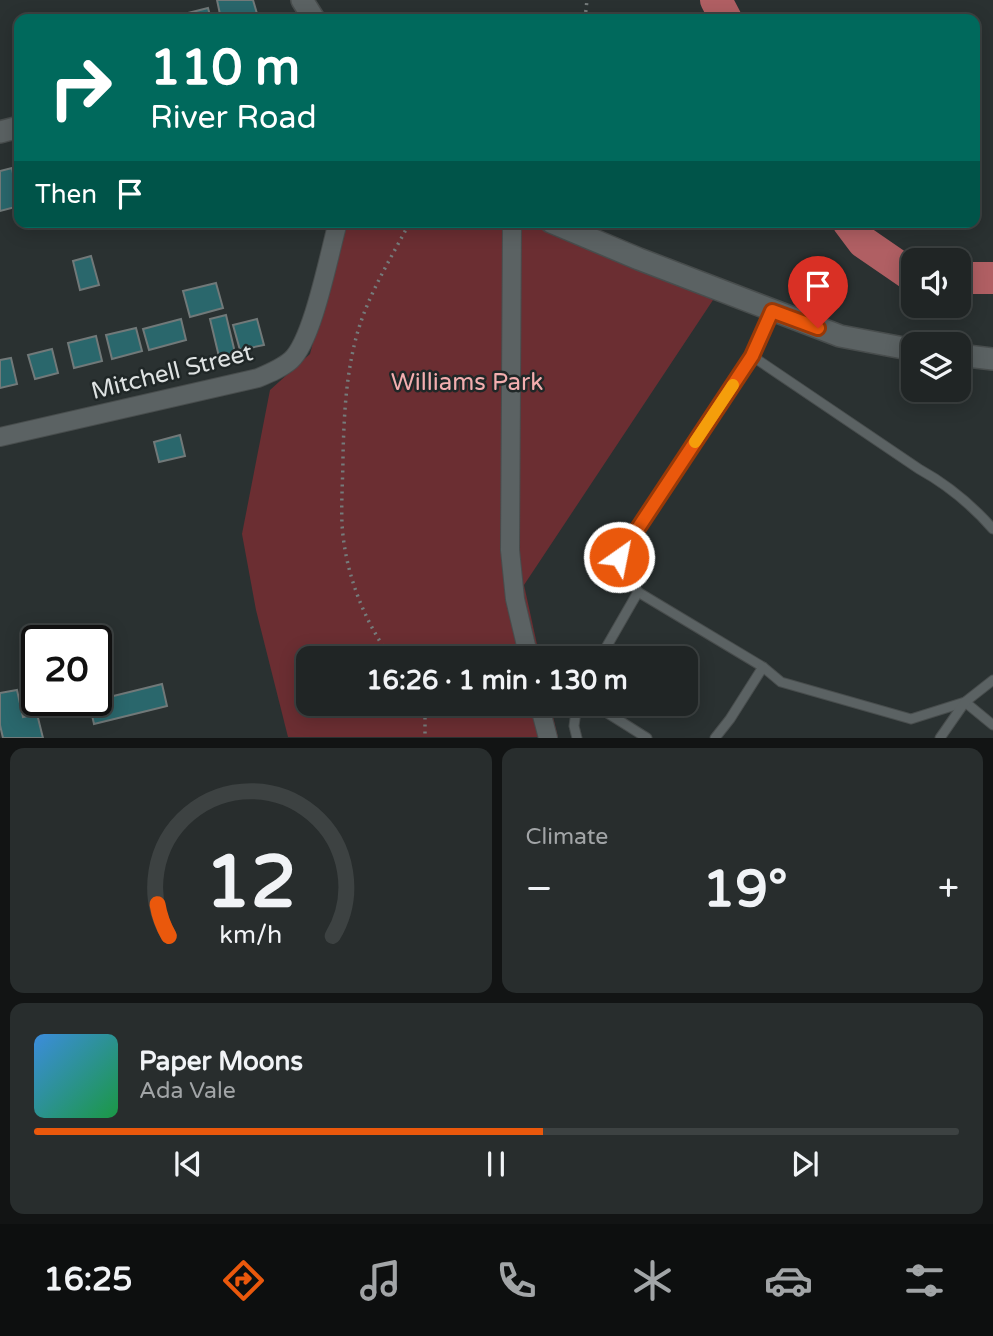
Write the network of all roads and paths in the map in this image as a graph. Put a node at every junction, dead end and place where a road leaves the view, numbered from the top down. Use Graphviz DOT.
graph roads {
  1 [pos="336,228"];
  2 [pos="407,228"];
  3 [pos="512,228"];
  4 [pos="565,228"];
  5 [pos="772,311"];
  6 [pos="901,348"];
  7 [pos="752,356"];
  8 [pos="971,356"];
  9 [pos="993,359"];
  10 [pos="0,437"];
  11 [pos="993,528"];
  12 [pos="638,592"];
  13 [pos="383,646"];
  14 [pos="525,646"];
  15 [pos="607,646"];
  16 [pos="762,667"];
  17 [pos="993,680"];
  18 [pos="965,702"];
  19 [pos="424,716"];
  20 [pos="542,716"];
  21 [pos="576,716"];
  22 [pos="613,716"];
  23 [pos="993,725"];
  24 [pos="425,737"];
  25 [pos="548,737"];
  26 [pos="577,737"];
  27 [pos="647,737"];
  28 [pos="715,737"];
  29 [pos="940,737"];
  1 -- 10 [label="street, Mitchell Street"];
  2 -- 13 [label="path"];
  3 -- 14 [label="street"];
  4 -- 5 [label="street"];
  5 -- 6 [label="street"];
  5 -- 7 [label="lane"];
  7 -- 11 [label="lane"];
  7 -- 12 [label="lane"];
  8 -- 9 [label="street"];
  12 -- 15 [label="lane"];
  12 -- 16 [label="lane"];
  16 -- 18 [label="lane"];
  16 -- 28 [label="lane"];
  17 -- 18 [label="lane"];
  18 -- 23 [label="lane"];
  18 -- 29 [label="lane"];
  19 -- 24 [label="path"];
  20 -- 25 [label="street"];
  21 -- 26 [label="lane"];
  22 -- 27 [label="lane"];
}
